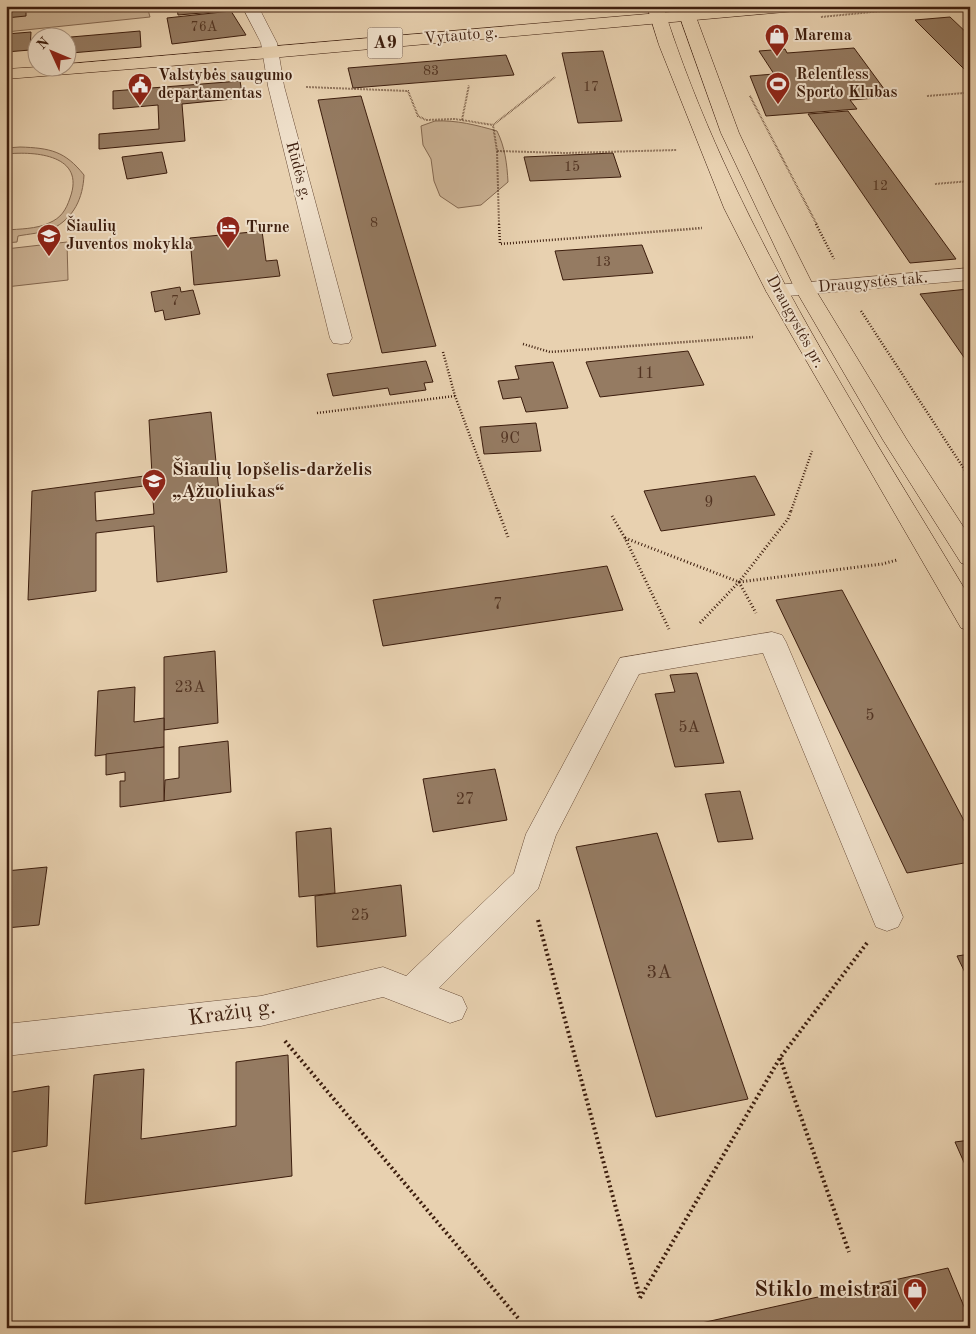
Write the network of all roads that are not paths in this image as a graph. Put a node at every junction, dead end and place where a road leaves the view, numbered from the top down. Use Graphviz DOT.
graph roads {
  1 [pos="250,6"];
  2 [pos="796,6"];
  3 [pos="686,11"];
  4 [pos="656,12"];
  5 [pos="270,53"];
  6 [pos="6,74"];
  7 [pos="970,274"];
  8 [pos="805,289"];
  9 [pos="776,291"];
  10 [pos="341,338"];
  11 [pos="970,557"];
  12 [pos="970,622"];
  13 [pos="887,917"];
  14 [pos="411,993"];
  15 [pos="450,1008"];
  16 [pos="6,1040"];
  1 -- 5 [label="street, Rūdės g."];
  2 -- 3 [label="main road, Vytauto g. / A9"];
  3 -- 4 [label="main road, Vytauto g. / A9"];
  3 -- 8 [label="main road, Draugystės pr."];
  4 -- 5 [label="main road, Vytauto g. / A9"];
  4 -- 9 [label="main road, Draugystės pr."];
  5 -- 6 [label="main road, Vytauto g. / A9"];
  5 -- 10 [label="street, Rūdės g."];
  7 -- 8 [label="street, Draugystės tak."];
  8 -- 9 [label="street, Draugystės tak."];
  8 -- 11 [label="main road, Draugystės pr."];
  9 -- 12 [label="main road, Draugystės pr."];
  13 -- 14 [label="street"];
  14 -- 15 [label="street, Kražių g."];
  14 -- 16 [label="street, Kražių g."];
}
